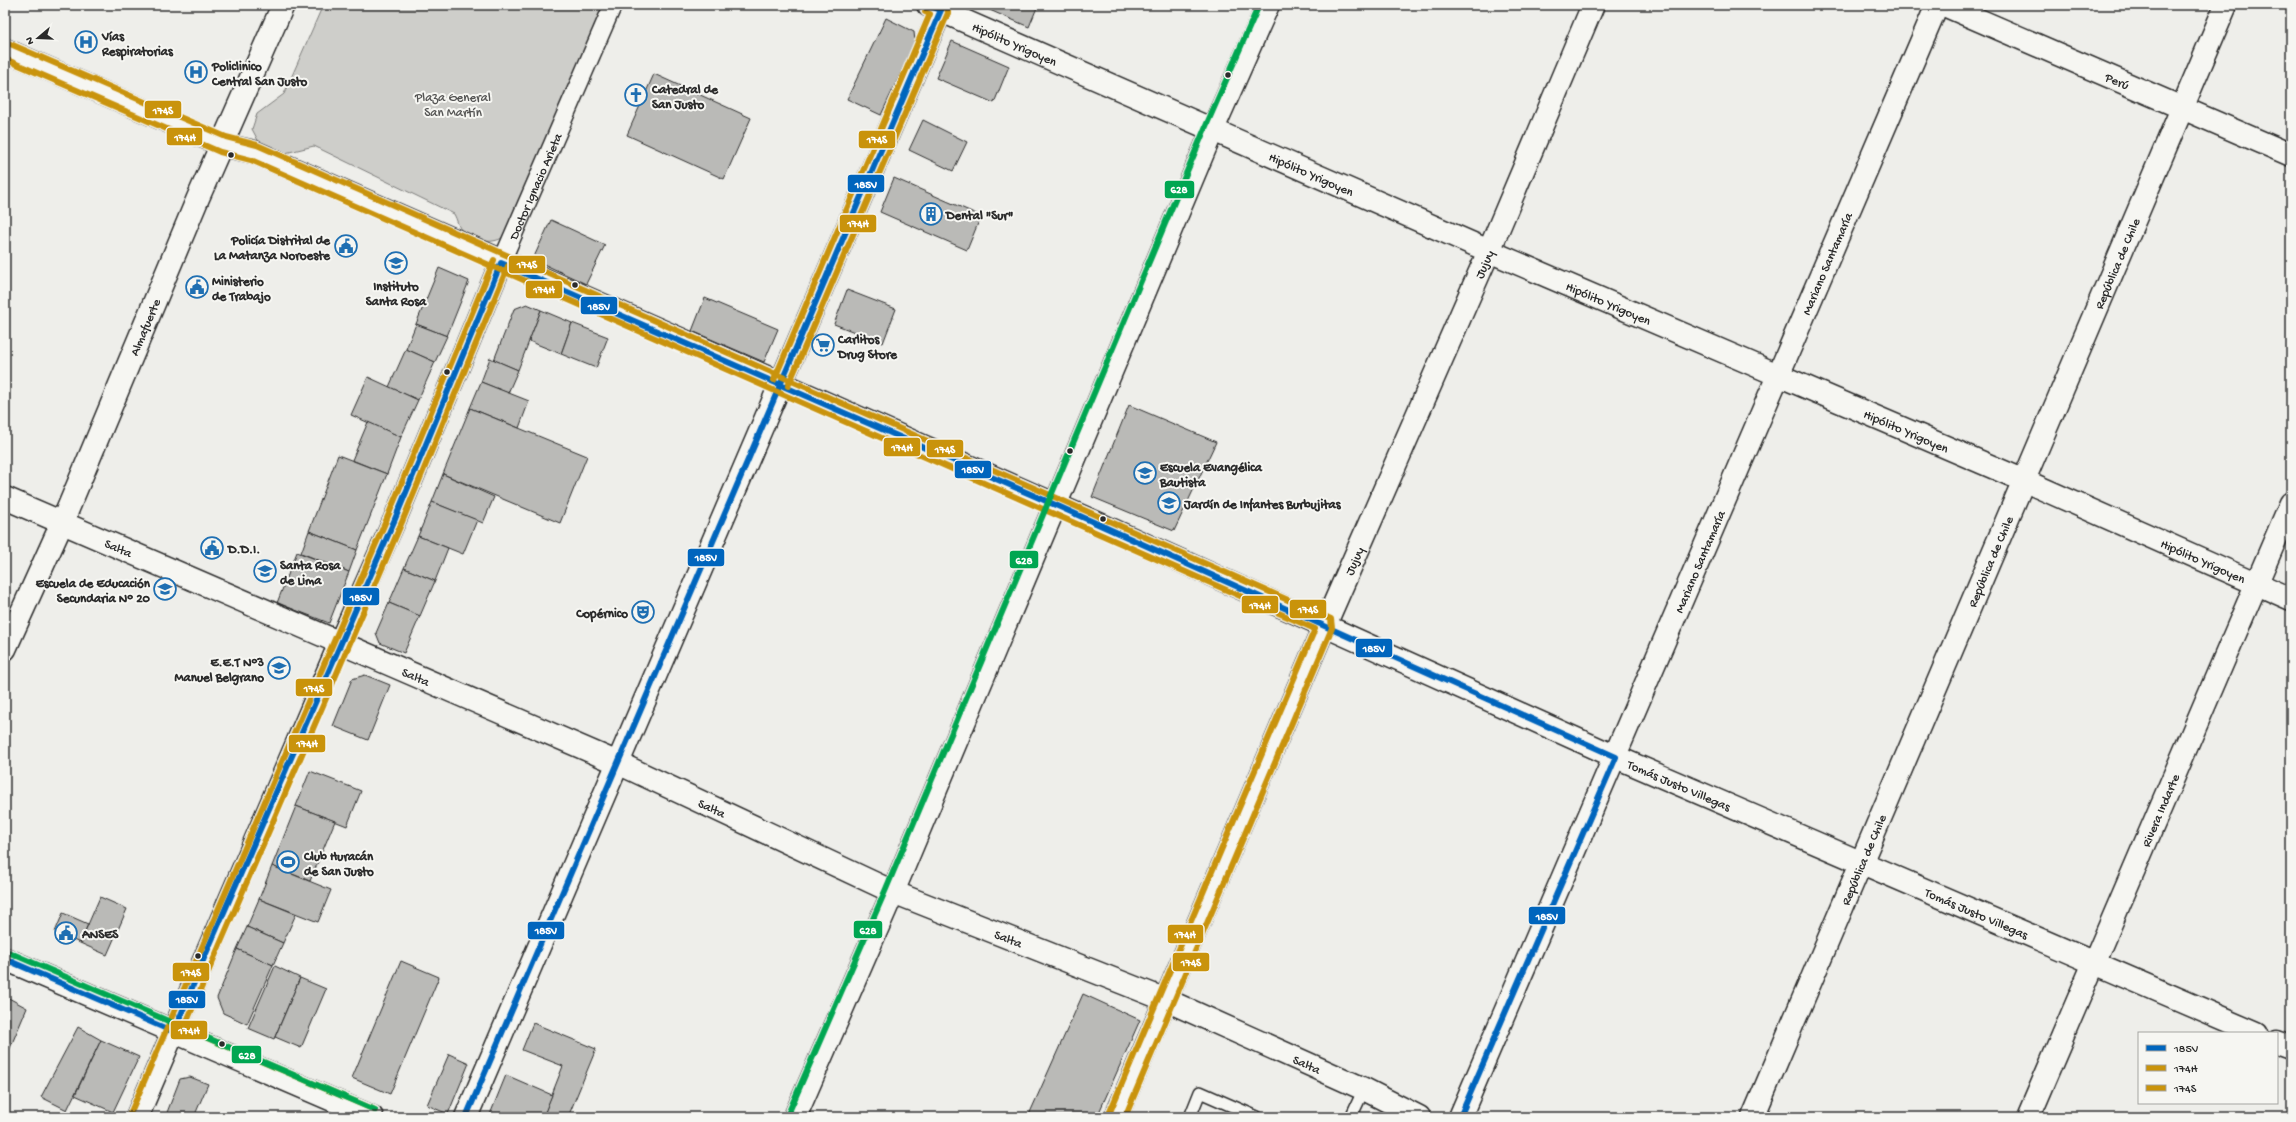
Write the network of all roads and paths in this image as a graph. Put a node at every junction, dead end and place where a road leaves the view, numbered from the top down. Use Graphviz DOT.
graph roads {
  1 [pos="283,5"];
  2 [pos="613,5"];
  3 [pos="1268,5"];
  4 [pos="1593,5"];
  5 [pos="1937,5"];
  6 [pos="1944,5"];
  7 [pos="2226,5"];
  8 [pos="937,7"];
  9 [pos="5,50"];
  10 [pos="2181,109"];
  11 [pos="1213,129"];
  12 [pos="223,145"];
  13 [pos="2291,155"];
  14 [pos="1489,251"];
  15 [pos="501,263"];
  16 [pos="1777,374"];
  17 [pos="781,383"];
  18 [pos="2025,481"];
  19 [pos="5,498"];
  20 [pos="2291,503"];
  21 [pos="1054,506"];
  22 [pos="62,523"];
  23 [pos="2258,583"];
  24 [pos="2291,599"];
  25 [pos="1325,625"];
  26 [pos="340,643"];
  27 [pos="5,649"];
  28 [pos="1616,757"];
  29 [pos="618,763"];
  30 [pos="1862,861"];
  31 [pos="893,892"];
  32 [pos="5,959"];
  33 [pos="2094,964"];
  34 [pos="1166,1000"];
  35 [pos="174,1032"];
  36 [pos="2255,1032"];
  37 [pos="2278,1042"];
  38 [pos="2291,1048"];
  39 [pos="1364,1089"];
  40 [pos="137,1117"];
  41 [pos="372,1117"];
  42 [pos="466,1117"];
  43 [pos="795,1117"];
  44 [pos="1116,1117"];
  45 [pos="1190,1117"];
  46 [pos="1257,1117"];
  47 [pos="1351,1117"];
  48 [pos="1419,1117"];
  49 [pos="1460,1117"];
  50 [pos="1753,1117"];
  51 [pos="2028,1117"];
  1 -- 12 [label="street, Almafuerte"];
  2 -- 15 [label="street, Doctor Ignacio Arieta"];
  3 -- 11 [label="street"];
  4 -- 14 [label="street, Jujuy"];
  5 -- 16 [label="street, Mariano Santamaría"];
  6 -- 10 [label="street, Perú"];
  7 -- 10 [label="street, República de Chile"];
  8 -- 11 [label="street, Hipólito Yrigoyen"];
  8 -- 17 [label="street"];
  9 -- 12 [label="street, Tomás Justo Villegas"];
  10 -- 13 [label="street, Perú"];
  10 -- 18 [label="street, República de Chile"];
  11 -- 14 [label="street, Hipólito Yrigoyen"];
  11 -- 21 [label="street"];
  12 -- 15 [label="street, Tomás Justo Villegas"];
  12 -- 22 [label="street, Almafuerte"];
  14 -- 16 [label="street, Hipólito Yrigoyen"];
  14 -- 25 [label="street, Jujuy"];
  15 -- 17 [label="street, Tomás Justo Villegas"];
  15 -- 26 [label="street, Doctor Ignacio Arieta"];
  16 -- 18 [label="street, Hipólito Yrigoyen"];
  16 -- 28 [label="street, Mariano Santamaría"];
  17 -- 21 [label="street, Tomás Justo Villegas"];
  17 -- 29 [label="street"];
  18 -- 23 [label="street, Hipólito Yrigoyen"];
  18 -- 30 [label="street, República de Chile"];
  19 -- 22 [label="street, Salta"];
  20 -- 23 [label="street, Rivera Indarte"];
  21 -- 25 [label="street, Tomás Justo Villegas"];
  21 -- 31 [label="street"];
  22 -- 26 [label="street, Salta"];
  22 -- 27 [label="street, Almafuerte"];
  23 -- 24 [label="street, Hipólito Yrigoyen"];
  23 -- 33 [label="street, Rivera Indarte"];
  25 -- 28 [label="street, Tomás Justo Villegas"];
  25 -- 34 [label="street, Jujuy"];
  26 -- 29 [label="street, Salta"];
  26 -- 35 [label="street, Doctor Ignacio Arieta"];
  28 -- 30 [label="street, Tomás Justo Villegas"];
  28 -- 49 [label="street, Mariano Santamaría"];
  29 -- 31 [label="street, Salta"];
  29 -- 42 [label="street"];
  30 -- 33 [label="street, Tomás Justo Villegas"];
  30 -- 50 [label="street, República de Chile"];
  31 -- 34 [label="street, Salta"];
  31 -- 43 [label="street"];
  32 -- 35 [label="street"];
  33 -- 36 [label="street, Tomás Justo Villegas"];
  33 -- 51 [label="street, Rivera Indarte"];
  34 -- 39 [label="street, Salta"];
  34 -- 44 [label="street, Jujuy"];
  35 -- 40 [label="street, Doctor Ignacio Arieta"];
  35 -- 41 [label="street"];
  37 -- 38 [label="street"];
  39 -- 47 [label="lane"];
  39 -- 48 [label="street, Salta"];
  45 -- 46 [label="lane"];
}
